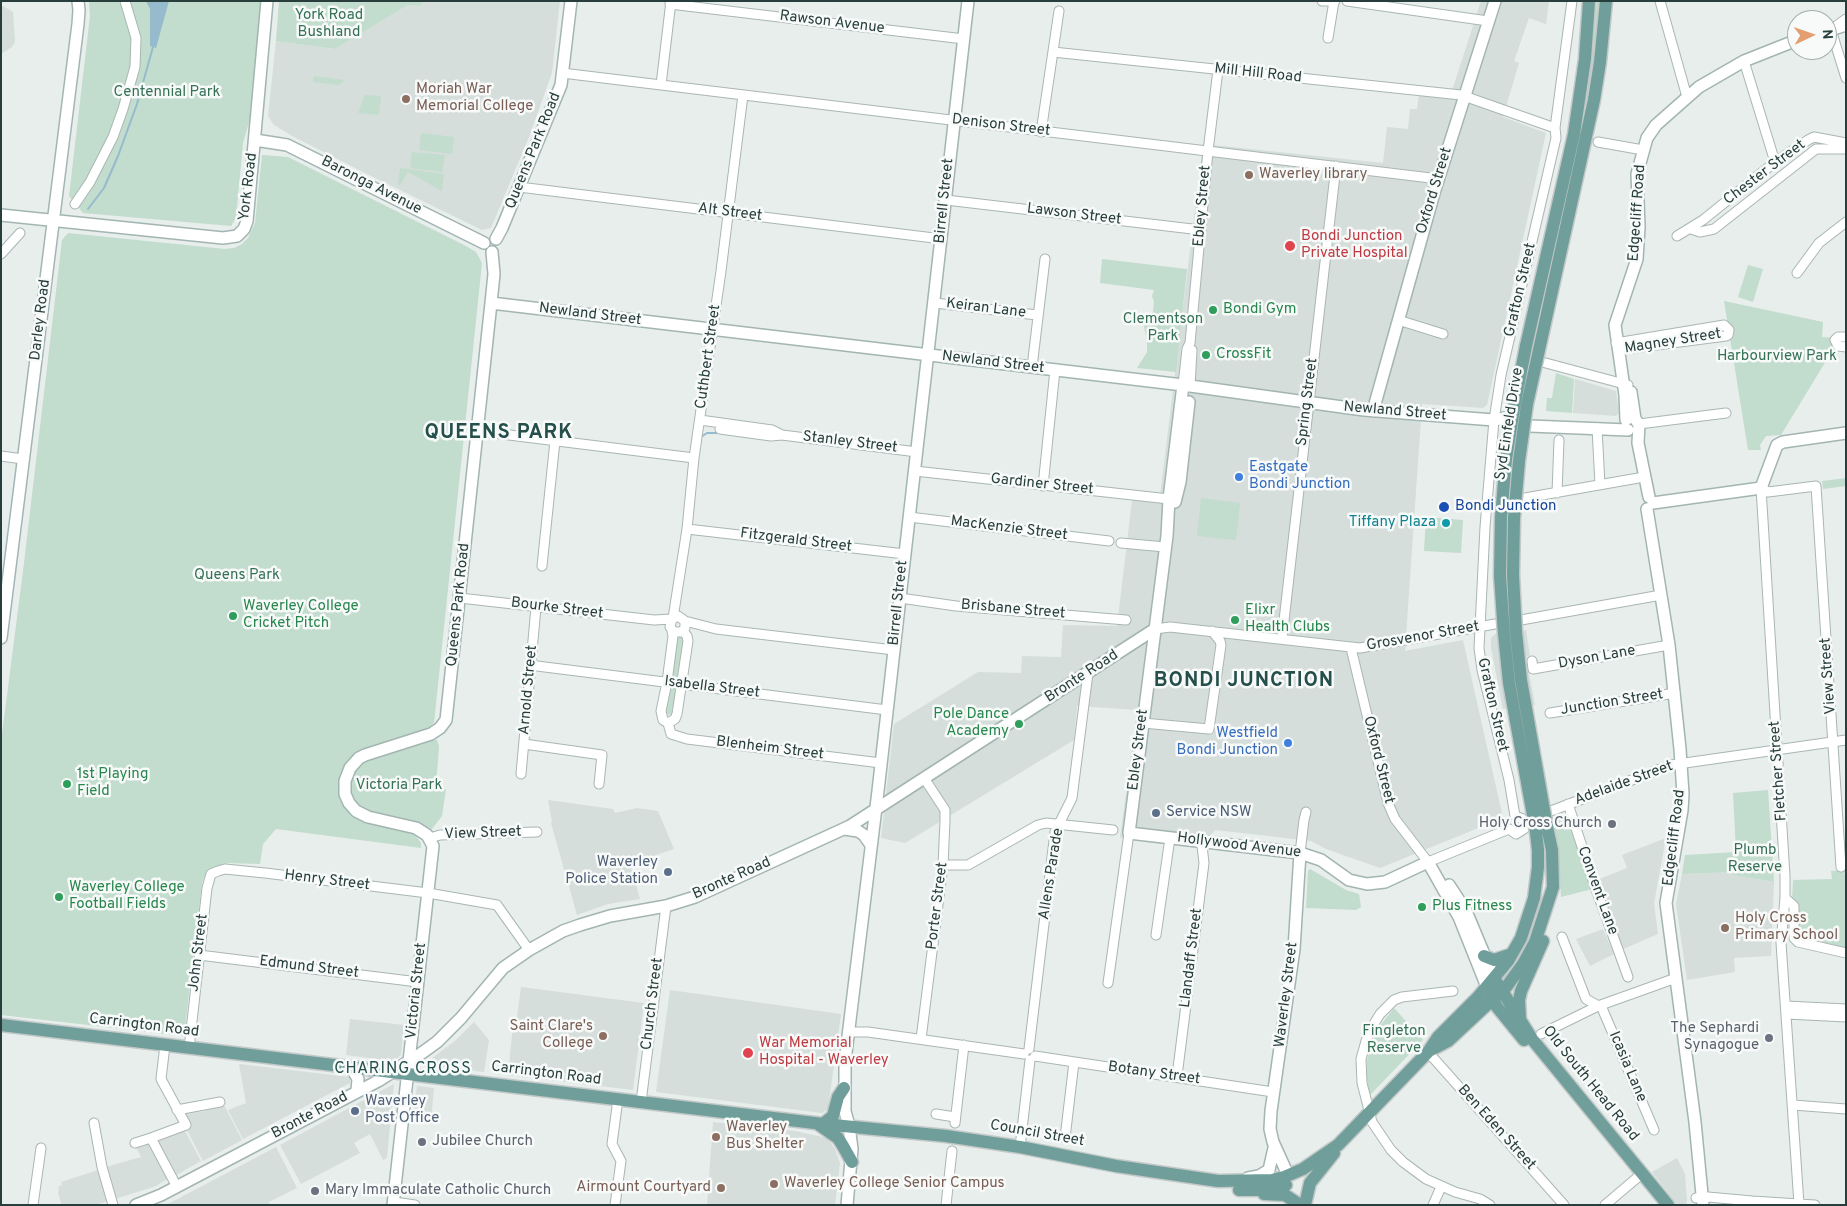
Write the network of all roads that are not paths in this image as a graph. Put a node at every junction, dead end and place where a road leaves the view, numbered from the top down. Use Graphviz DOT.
graph roads {
  1 [pos="78,1"];
  2 [pos="125,1"];
  3 [pos="267,1"];
  4 [pos="570,1"];
  5 [pos="968,1"];
  6 [pos="1322,1"];
  7 [pos="1335,1"];
  8 [pos="1347,1"];
  9 [pos="1495,1"];
  10 [pos="1572,1"];
  11 [pos="1589,1"];
  12 [pos="1606,1"];
  13 [pos="1660,1"];
  14 [pos="671,2"];
  15 [pos="1059,11"];
  16 [pos="1488,21"];
  17 [pos="1328,38"];
  18 [pos="964,39"];
  19 [pos="1787,44"];
  20 [pos="1053,52"];
  21 [pos="1837,53"];
  22 [pos="1744,61"];
  23 [pos="1218,70"];
  24 [pos="562,73"];
  25 [pos="1846,78"];
  26 [pos="661,85"];
  27 [pos="743,95"];
  28 [pos="1464,96"];
  29 [pos="1687,96"];
  30 [pos="257,115"];
  31 [pos="954,120"];
  32 [pos="1556,128"];
  33 [pos="1041,132"];
  34 [pos="255,140"];
  35 [pos="268,142"];
  36 [pos="1598,142"];
  37 [pos="1846,143"];
  38 [pos="1846,149"];
  39 [pos="1643,150"];
  40 [pos="1208,151"];
  41 [pos="1775,162"];
  42 [pos="1336,166"];
  43 [pos="1439,179"];
  44 [pos="519,187"];
  45 [pos="946,200"];
  46 [pos="75,204"];
  47 [pos="728,213"];
  48 [pos="1,215"];
  49 [pos="49,220"];
  50 [pos="1846,222"];
  51 [pos="1691,229"];
  52 [pos="1201,230"];
  53 [pos="20,233"];
  54 [pos="1677,236"];
  55 [pos="496,239"];
  56 [pos="942,239"];
  57 [pos="484,242"];
  58 [pos="492,252"];
  59 [pos="1,254"];
  60 [pos="1045,259"];
  61 [pos="1796,273"];
  62 [pos="491,303"];
  63 [pos="935,303"];
  64 [pos="1037,315"];
  65 [pos="1398,320"];
  66 [pos="712,330"];
  67 [pos="1443,334"];
  68 [pos="1846,337"];
  69 [pos="1619,346"];
  70 [pos="1846,347"];
  71 [pos="1507,352"];
  72 [pos="1531,353"];
  73 [pos="928,356"];
  74 [pos="1032,367"];
  75 [pos="1055,370"];
  76 [pos="1626,384"];
  77 [pos="1187,386"];
  78 [pos="1309,403"];
  79 [pos="1373,411"];
  80 [pos="1726,413"];
  81 [pos="700,420"];
  82 [pos="1501,421"];
  83 [pos="1632,425"];
  84 [pos="1598,428"];
  85 [pos="720,430"];
  86 [pos="477,431"];
  87 [pos="1846,433"];
  88 [pos="782,435"];
  89 [pos="1559,440"];
  90 [pos="555,441"];
  91 [pos="917,452"];
  92 [pos="1,456"];
  93 [pos="694,458"];
  94 [pos="23,459"];
  95 [pos="915,471"];
  96 [pos="1642,478"];
  97 [pos="1600,485"];
  98 [pos="1043,486"];
  99 [pos="1761,488"];
  100 [pos="1557,493"];
  101 [pos="1525,498"];
  102 [pos="1169,499"];
  103 [pos="1648,502"];
  104 [pos="909,518"];
  105 [pos="1169,518"];
  106 [pos="687,529"];
  107 [pos="1109,541"];
  108 [pos="1121,543"];
  109 [pos="1165,547"];
  110 [pos="905,554"];
  111 [pos="542,566"];
  112 [pos="1661,595"];
  113 [pos="460,598"];
  114 [pos="900,598"];
  115 [pos="536,607"];
  116 [pos="1126,620"];
  117 [pos="1521,620"];
  118 [pos="672,624"];
  119 [pos="1495,624"];
  120 [pos="684,627"];
  121 [pos="1479,627"];
  122 [pos="1155,629"];
  123 [pos="1212,631"];
  124 [pos="1,638"];
  125 [pos="1282,638"];
  126 [pos="1669,646"];
  127 [pos="1351,648"];
  128 [pos="894,650"];
  129 [pos="1532,661"];
  130 [pos="537,666"];
  131 [pos="1088,673"];
  132 [pos="667,682"];
  133 [pos="682,684"];
  134 [pos="1675,693"];
  135 [pos="888,710"];
  136 [pos="1550,713"];
  137 [pos="668,723"];
  138 [pos="1143,723"];
  139 [pos="1846,740"];
  140 [pos="1834,741"];
  141 [pos="524,744"];
  142 [pos="1777,751"];
  143 [pos="881,763"];
  144 [pos="1681,763"];
  145 [pos="520,774"];
  146 [pos="924,778"];
  147 [pos="599,784"];
  148 [pos="1568,804"];
  149 [pos="875,810"];
  150 [pos="1551,811"];
  151 [pos="1306,812"];
  152 [pos="1514,816"];
  153 [pos="1059,823"];
  154 [pos="1509,829"];
  155 [pos="1542,829"];
  156 [pos="843,830"];
  157 [pos="1113,830"];
  158 [pos="538,832"];
  159 [pos="1129,833"];
  160 [pos="430,838"];
  161 [pos="1170,838"];
  162 [pos="1198,841"];
  163 [pos="1218,843"];
  164 [pos="871,845"];
  165 [pos="1300,853"];
  166 [pos="1428,862"];
  167 [pos="1204,864"];
  168 [pos="943,865"];
  169 [pos="1841,867"];
  170 [pos="225,868"];
  171 [pos="1553,887"];
  172 [pos="428,893"];
  173 [pos="1785,898"];
  174 [pos="666,906"];
  175 [pos="1156,935"];
  176 [pos="1562,937"];
  177 [pos="529,950"];
  178 [pos="1846,953"];
  179 [pos="1512,954"];
  180 [pos="199,955"];
  181 [pos="1484,956"];
  182 [pos="1628,978"];
  183 [pos="1676,978"];
  184 [pos="418,982"];
  185 [pos="1490,982"];
  186 [pos="1108,983"];
  187 [pos="1453,991"];
  188 [pos="1497,995"];
  189 [pos="1598,1006"];
  190 [pos="1786,1010"];
  191 [pos="1846,1010"];
  192 [pos="1846,1017"];
  193 [pos="1520,1022"];
  194 [pos="1,1025"];
  195 [pos="850,1032"];
  196 [pos="1541,1034"];
  197 [pos="921,1039"];
  198 [pos="165,1045"];
  199 [pos="964,1045"];
  200 [pos="189,1048"];
  201 [pos="1428,1052"];
  202 [pos="1030,1055"];
  203 [pos="1074,1062"];
  204 [pos="351,1067"];
  205 [pos="408,1068"];
  206 [pos="393,1071"];
  207 [pos="1177,1076"];
  208 [pos="844,1088"];
  209 [pos="357,1091"];
  210 [pos="1273,1092"];
  211 [pos="618,1099"];
  212 [pos="220,1102"];
  213 [pos="642,1102"];
  214 [pos="1793,1106"];
  215 [pos="1846,1109"];
  216 [pos="178,1110"];
  217 [pos="1370,1112"];
  218 [pos="936,1114"];
  219 [pos="94,1123"];
  220 [pos="819,1124"];
  221 [pos="849,1126"];
  222 [pos="1654,1130"];
  223 [pos="151,1138"];
  224 [pos="1065,1138"];
  225 [pos="135,1143"];
  226 [pos="1020,1147"];
  227 [pos="41,1148"];
  228 [pos="1274,1148"];
  229 [pos="1336,1149"];
  230 [pos="952,1151"];
  231 [pos="852,1162"];
  232 [pos="1638,1177"];
  233 [pos="1292,1180"];
  234 [pos="1240,1185"];
  235 [pos="177,1187"];
  236 [pos="1441,1187"];
  237 [pos="1699,1201"];
  238 [pos="394,1204"];
  239 [pos="1300,1204"];
  240 [pos="1799,1204"];
  241 [pos="33,1205"];
  242 [pos="113,1205"];
  243 [pos="136,1205"];
  244 [pos="415,1205"];
  245 [pos="615,1205"];
  246 [pos="847,1205"];
  247 [pos="946,1205"];
  248 [pos="1433,1205"];
  249 [pos="1490,1205"];
  250 [pos="1564,1205"];
  251 [pos="1605,1205"];
  252 [pos="1660,1205"];
  253 [pos="1668,1205"];
  254 [pos="1815,1205"];
  1 -- 49 [label="street, Darley Road"];
  2 -- 46 [label="street"];
  3 -- 30 [label="street, York Road"];
  4 -- 24 [label="street, Queens Park Road"];
  5 -- 18 [label="street, Birrell Street"];
  6 -- 7 [label="street"];
  7 -- 17 [label="street"];
  8 -- 16 [label="street"];
  9 -- 16 [label="street, Oxford Street"];
  10 -- 32 [label="street, Grafton Street"];
  11 -- 72 [label="main road, Syd Einfeld Drive"];
  12 -- 72 [label="main road, Syd Einfeld Drive"];
  13 -- 29 [label="street"];
  14 -- 18 [label="street, Rawson Avenue"];
  14 -- 26 [label="street"];
  15 -- 20 [label="street"];
  16 -- 28 [label="street, Oxford Street"];
  18 -- 31 [label="street, Birrell Street"];
  19 -- 22 [label="street, Edgecliff Road"];
  20 -- 23 [label="street, Mill Hill Road"];
  20 -- 33 [label="street"];
  21 -- 25 [label="street"];
  22 -- 29 [label="street, Edgecliff Road"];
  22 -- 41 [label="street"];
  23 -- 28 [label="street, Mill Hill Road"];
  23 -- 40 [label="street, Ebley Street"];
  24 -- 26 [label="street, Denison Street"];
  24 -- 44 [label="street, Queens Park Road"];
  26 -- 27 [label="street, Denison Street"];
  27 -- 31 [label="street, Denison Street"];
  27 -- 47 [label="street, Cuthbert Street"];
  28 -- 32 [label="street, Mill Hill Road"];
  28 -- 43 [label="street, Oxford Street"];
  29 -- 39 [label="street, Edgecliff Road"];
  30 -- 34 [label="street, York Road"];
  30 -- 35 [label="street"];
  31 -- 33 [label="street, Denison Street"];
  31 -- 45 [label="street, Birrell Street"];
  32 -- 71 [label="street, Grafton Street"];
  33 -- 40 [label="street, Denison Street"];
  34 -- 35 [label="street, Baronga Avenue"];
  34 -- 49 [label="street, York Road"];
  35 -- 57 [label="street, Baronga Avenue"];
  36 -- 39 [label="street"];
  37 -- 41 [label="street, Chester Street"];
  38 -- 51 [label="street, Chester Street"];
  39 -- 69 [label="street, Edgecliff Road"];
  40 -- 42 [label="street, Denison Street"];
  40 -- 52 [label="street, Ebley Street"];
  41 -- 51 [label="street, Chester Street"];
  42 -- 43 [label="street, Denison Street"];
  42 -- 78 [label="street, Spring Street"];
  43 -- 65 [label="street, Oxford Street"];
  44 -- 47 [label="street, Alt Street"];
  44 -- 55 [label="street, Queens Park Road"];
  45 -- 52 [label="street, Lawson Street"];
  45 -- 56 [label="street, Birrell Street"];
  47 -- 56 [label="street, Alt Street"];
  47 -- 66 [label="street, Cuthbert Street"];
  48 -- 49 [label="street"];
  49 -- 94 [label="street, Darley Road"];
  50 -- 61 [label="street"];
  51 -- 54 [label="street, Chester Street"];
  52 -- 77 [label="street, Ebley Street"];
  53 -- 59 [label="street"];
  55 -- 57 [label="street"];
  55 -- 58 [label="street"];
  56 -- 63 [label="street, Birrell Street"];
  57 -- 58 [label="street"];
  58 -- 62 [label="street, Queens Park Road"];
  60 -- 64 [label="street"];
  62 -- 66 [label="street, Newland Street"];
  62 -- 86 [label="street, Queens Park Road"];
  63 -- 64 [label="street, Keiran Lane"];
  63 -- 73 [label="street, Birrell Street"];
  64 -- 74 [label="street"];
  65 -- 67 [label="street"];
  65 -- 79 [label="street, Oxford Street"];
  66 -- 73 [label="street, Newland Street"];
  66 -- 81 [label="street, Cuthbert Street"];
  68 -- 70 [label="street"];
  69 -- 69 [label="street, Magney Street"];
  69 -- 76 [label="street, Edgecliff Road"];
  71 -- 72 [label="street"];
  71 -- 82 [label="street, Grafton Street"];
  72 -- 76 [label="street"];
  72 -- 155 [label="main road, Syd Einfeld Drive, bridge"];
  73 -- 74 [label="street, Newland Street"];
  73 -- 91 [label="street, Birrell Street"];
  74 -- 75 [label="street, Newland Street"];
  75 -- 77 [label="street, Newland Street"];
  75 -- 98 [label="street"];
  76 -- 83 [label="street, Edgecliff Road"];
  77 -- 78 [label="street, Newland Street"];
  77 -- 102 [label="street, Ebley Street"];
  77 -- 105 [label="street, Ebley Street"];
  78 -- 79 [label="street, Newland Street"];
  78 -- 125 [label="street, Spring Street"];
  79 -- 82 [label="street, Newland Street"];
  80 -- 83 [label="street"];
  81 -- 88 [label="street, Stanley Street"];
  81 -- 93 [label="street, Cuthbert Street"];
  82 -- 121 [label="street, Grafton Street"];
  83 -- 84 [label="street"];
  83 -- 84 [label="street"];
  83 -- 96 [label="street, Edgecliff Road"];
  84 -- 97 [label="street"];
  85 -- 88 [label="street, Stanley Street"];
  86 -- 90 [label="street"];
  86 -- 113 [label="street, Queens Park Road"];
  87 -- 99 [label="street"];
  88 -- 91 [label="street, Stanley Street"];
  89 -- 100 [label="street"];
  90 -- 93 [label="street"];
  90 -- 111 [label="street"];
  91 -- 95 [label="street, Birrell Street"];
  92 -- 94 [label="street"];
  93 -- 106 [label="street, Cuthbert Street"];
  94 -- 124 [label="street, Darley Road"];
  95 -- 98 [label="street, Gardiner Street"];
  95 -- 104 [label="street, Birrell Street"];
  96 -- 97 [label="street"];
  96 -- 103 [label="street, Edgecliff Road"];
  97 -- 100 [label="street"];
  98 -- 102 [label="street, Gardiner Street"];
  99 -- 103 [label="street"];
  99 -- 140 [label="street, View Street"];
  99 -- 142 [label="street, Fletcher Street"];
  100 -- 101 [label="street"];
  102 -- 105 [label="street, Ebley Street"];
  103 -- 112 [label="street, Edgecliff Road"];
  104 -- 107 [label="street, MacKenzie Street"];
  104 -- 110 [label="street, Birrell Street"];
  105 -- 109 [label="street, Ebley Street"];
  106 -- 110 [label="street, Fitzgerald Street"];
  106 -- 118 [label="street, Cuthbert Street"];
  108 -- 109 [label="street"];
  109 -- 122 [label="street, Ebley Street"];
  110 -- 114 [label="street, Birrell Street"];
  112 -- 117 [label="street"];
  112 -- 126 [label="street, Edgecliff Road"];
  113 -- 115 [label="street, Bourke Street"];
  113 -- 160 [label="street, Queens Park Road"];
  114 -- 116 [label="street, Brisbane Street"];
  114 -- 128 [label="street, Birrell Street"];
  115 -- 118 [label="street, Bourke Street"];
  115 -- 141 [label="street, Arnold Street"];
  118 -- 120 [label="street"];
  118 -- 120 [label="street"];
  118 -- 132 [label="street, Cuthbert Street"];
  119 -- 121 [label="street, Grosvenor Street"];
  120 -- 128 [label="street"];
  120 -- 133 [label="street"];
  121 -- 127 [label="street, Grosvenor Street"];
  121 -- 152 [label="street, Grafton Street"];
  122 -- 123 [label="street, Bronte Road"];
  122 -- 131 [label="street, Bronte Road"];
  122 -- 138 [label="street, Ebley Street"];
  123 -- 125 [label="street, Bronte Road"];
  123 -- 138 [label="street"];
  125 -- 127 [label="street, Bronte Road"];
  126 -- 129 [label="street, Dyson Lane"];
  126 -- 134 [label="street, Edgecliff Road"];
  127 -- 166 [label="street, Oxford Street"];
  128 -- 135 [label="street, Birrell Street"];
  130 -- 132 [label="street, Isabella Street"];
  131 -- 146 [label="street, Bronte Road"];
  131 -- 153 [label="street, Allens Parade"];
  132 -- 133 [label="street, Isabella Street"];
  132 -- 137 [label="street, Cuthbert Street"];
  133 -- 135 [label="street, Isabella Street"];
  133 -- 137 [label="street"];
  134 -- 136 [label="street, Junction Street"];
  134 -- 144 [label="street, Edgecliff Road"];
  135 -- 143 [label="street, Birrell Street"];
  137 -- 143 [label="street, Blenheim Street"];
  138 -- 159 [label="street, Ebley Street"];
  139 -- 140 [label="street, Adelaide Street"];
  140 -- 142 [label="street, Adelaide Street"];
  140 -- 169 [label="street, View Street"];
  141 -- 145 [label="street, Arnold Street"];
  141 -- 147 [label="street"];
  142 -- 144 [label="street, Adelaide Street"];
  142 -- 173 [label="street, Fletcher Street"];
  143 -- 149 [label="street, Birrell Street"];
  144 -- 148 [label="street, Adelaide Street"];
  144 -- 183 [label="street, Edgecliff Road"];
  146 -- 149 [label="street, Bronte Road"];
  146 -- 168 [label="street, Porter Street"];
  148 -- 150 [label="street, Adelaide Street"];
  148 -- 182 [label="street, Convent Lane"];
  149 -- 156 [label="street, Bronte Road"];
  149 -- 164 [label="street, Birrell Street"];
  151 -- 165 [label="street, Waverley Street"];
  152 -- 154 [label="street"];
  152 -- 154 [label="street"];
  153 -- 157 [label="street"];
  153 -- 168 [label="street"];
  153 -- 202 [label="street, Allens Parade"];
  154 -- 166 [label="street"];
  155 -- 171 [label="main road, Syd Einfeld Drive"];
  155 -- 179 [label="main road, Syd Einfeld Drive"];
  156 -- 164 [label="street"];
  156 -- 174 [label="street, Bronte Road"];
  158 -- 160 [label="street, View Street"];
  159 -- 161 [label="street, Hollywood Avenue"];
  159 -- 186 [label="street, Ebley Street"];
  160 -- 172 [label="street, Victoria Street"];
  161 -- 162 [label="street, Hollywood Avenue"];
  161 -- 175 [label="street"];
  162 -- 163 [label="street, Hollywood Avenue"];
  162 -- 167 [label="street, Llandaff Street"];
  163 -- 165 [label="street, Hollywood Avenue"];
  163 -- 167 [label="street"];
  164 -- 195 [label="street, Birrell Street"];
  165 -- 166 [label="street, Hollywood Avenue"];
  165 -- 210 [label="street, Waverley Street"];
  166 -- 181 [label="street, Oxford Street"];
  166 -- 185 [label="street, Oxford Street"];
  167 -- 207 [label="street, Llandaff Street"];
  168 -- 197 [label="street, Porter Street"];
  170 -- 172 [label="street, Henry Street"];
  170 -- 180 [label="street, John Street"];
  171 -- 188 [label="main road, Syd Einfeld Drive"];
  171 -- 193 [label="main road"];
  172 -- 177 [label="street, Henry Street"];
  172 -- 184 [label="street, Victoria Street"];
  173 -- 178 [label="street"];
  173 -- 190 [label="street, Fletcher Street"];
  174 -- 177 [label="street, Bronte Road"];
  174 -- 213 [label="street, Church Street"];
  176 -- 189 [label="street, Icasia Lane"];
  177 -- 205 [label="street, Bronte Road"];
  179 -- 181 [label="main road"];
  179 -- 185 [label="main road, Syd Einfeld Drive"];
  180 -- 184 [label="street, Edmund Street"];
  180 -- 200 [label="street, John Street"];
  181 -- 185 [label="street, Oxford Street"];
  183 -- 189 [label="street"];
  183 -- 237 [label="street, Edgecliff Road"];
  184 -- 205 [label="street, Victoria Street"];
  185 -- 188 [label="main road, Old South Head Road"];
  185 -- 201 [label="main road, Syd Einfeld Drive"];
  187 -- 217 [label="street"];
  188 -- 193 [label="main road, Old South Head Road"];
  188 -- 201 [label="main road, Syd Einfeld Drive"];
  188 -- 232 [label="main road, Old South Head Road"];
  189 -- 196 [label="street"];
  189 -- 222 [label="street, Icasia Lane"];
  190 -- 191 [label="street"];
  190 -- 192 [label="street"];
  190 -- 214 [label="street, Fletcher Street"];
  193 -- 253 [label="main road, Old South Head Road"];
  194 -- 198 [label="main road, Carrington Road"];
  195 -- 197 [label="street, Botany Street"];
  195 -- 208 [label="street, Birrell Street"];
  197 -- 199 [label="street, Botany Street"];
  198 -- 200 [label="main road, Carrington Road"];
  198 -- 216 [label="street"];
  199 -- 202 [label="street, Botany Street"];
  199 -- 218 [label="street"];
  200 -- 204 [label="main road, Carrington Road"];
  201 -- 217 [label="main road"];
  201 -- 250 [label="street, Ben Eden Street"];
  202 -- 203 [label="street, Botany Street"];
  202 -- 226 [label="street, Allens Parade"];
  203 -- 207 [label="street, Botany Street"];
  203 -- 224 [label="street"];
  204 -- 206 [label="main road, Carrington Road"];
  204 -- 209 [label="street"];
  205 -- 206 [label="main road, Carrington Road"];
  205 -- 211 [label="main road, Carrington Road"];
  205 -- 238 [label="street, Victoria Street"];
  206 -- 209 [label="street, Bronte Road"];
  207 -- 210 [label="street, Botany Street"];
  208 -- 220 [label="main road"];
  208 -- 221 [label="street, Birrell Street"];
  209 -- 235 [label="street, Bronte Road"];
  210 -- 228 [label="street, Waverley Street"];
  211 -- 213 [label="main road, Carrington Road"];
  211 -- 245 [label="street"];
  212 -- 216 [label="street"];
  213 -- 220 [label="main road, Carrington Road"];
  214 -- 215 [label="street"];
  214 -- 240 [label="street, Fletcher Street"];
  216 -- 223 [label="street"];
  217 -- 229 [label="main road"];
  217 -- 236 [label="street"];
  219 -- 242 [label="street"];
  220 -- 221 [label="main road, Carrington Road"];
  220 -- 231 [label="main road"];
  221 -- 226 [label="main road, Council Street"];
  221 -- 231 [label="street, Birrell Street"];
  223 -- 225 [label="street"];
  223 -- 235 [label="street"];
  226 -- 234 [label="main road, Council Street"];
  227 -- 241 [label="street"];
  228 -- 233 [label="street, Waverley Street"];
  228 -- 234 [label="street"];
  229 -- 233 [label="main road"];
  229 -- 239 [label="main road"];
  230 -- 247 [label="street"];
  231 -- 246 [label="street, Birrell Street"];
  232 -- 251 [label="street"];
  232 -- 252 [label="main road, Old South Head Road"];
  233 -- 234 [label="main road, Council Street"];
  233 -- 239 [label="main road"];
  234 -- 239 [label="main road"];
  235 -- 243 [label="street, Bronte Road"];
  236 -- 248 [label="street"];
  236 -- 249 [label="street"];
  237 -- 240 [label="street"];
  238 -- 244 [label="street"];
  240 -- 254 [label="street"];
}
